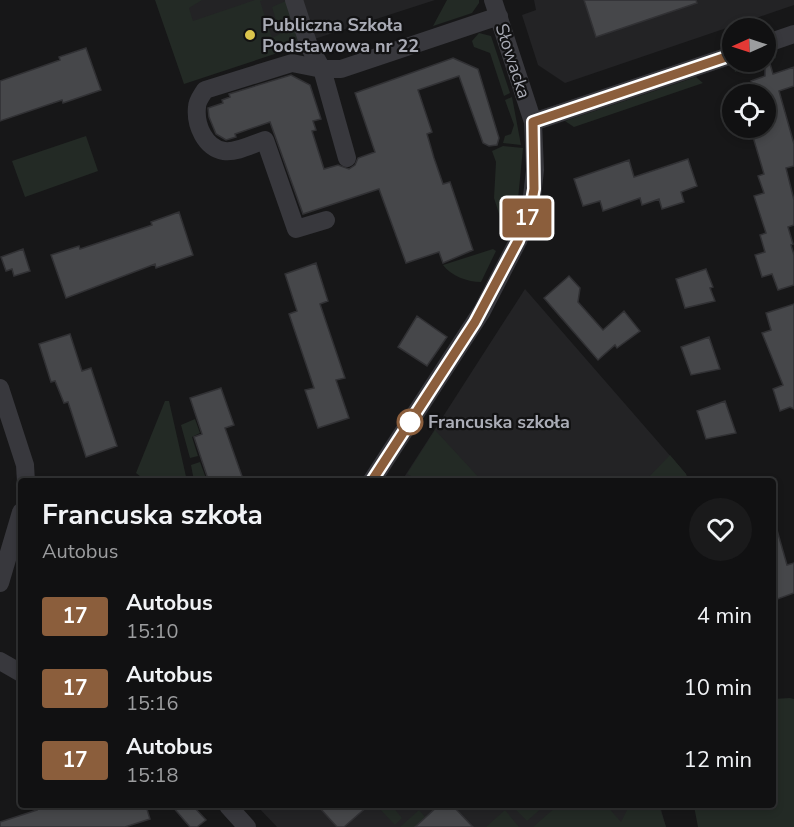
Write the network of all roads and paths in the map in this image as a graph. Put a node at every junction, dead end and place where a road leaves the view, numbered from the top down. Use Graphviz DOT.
graph roads {
  1 [pos="294,0"];
  2 [pos="496,8"];
  3 [pos="794,34"];
  4 [pos="776,40"];
  5 [pos="722,58"];
  6 [pos="322,69"];
  7 [pos="533,122"];
  8 [pos="347,158"];
  9 [pos="326,220"];
  10 [pos="0,388"];
  11 [pos="26,478"];
  12 [pos="374,478"];
  13 [pos="18,522"];
  14 [pos="0,584"];
  15 [pos="0,661"];
  16 [pos="18,671"];
  17 [pos="230,808"];
  18 [pos="247,827"];
  1 -- 6 [label="street"];
  2 -- 6 [label="street"];
  2 -- 7 [label="street, Słowacka"];
  3 -- 4 [label="street"];
  5 -- 7 [label="street"];
  6 -- 8 [label="street"];
  6 -- 9 [label="street"];
  7 -- 12 [label="street, Słowacka"];
  10 -- 11 [label="street"];
  13 -- 14 [label="street"];
  15 -- 16 [label="street"];
  17 -- 18 [label="street"];
}
